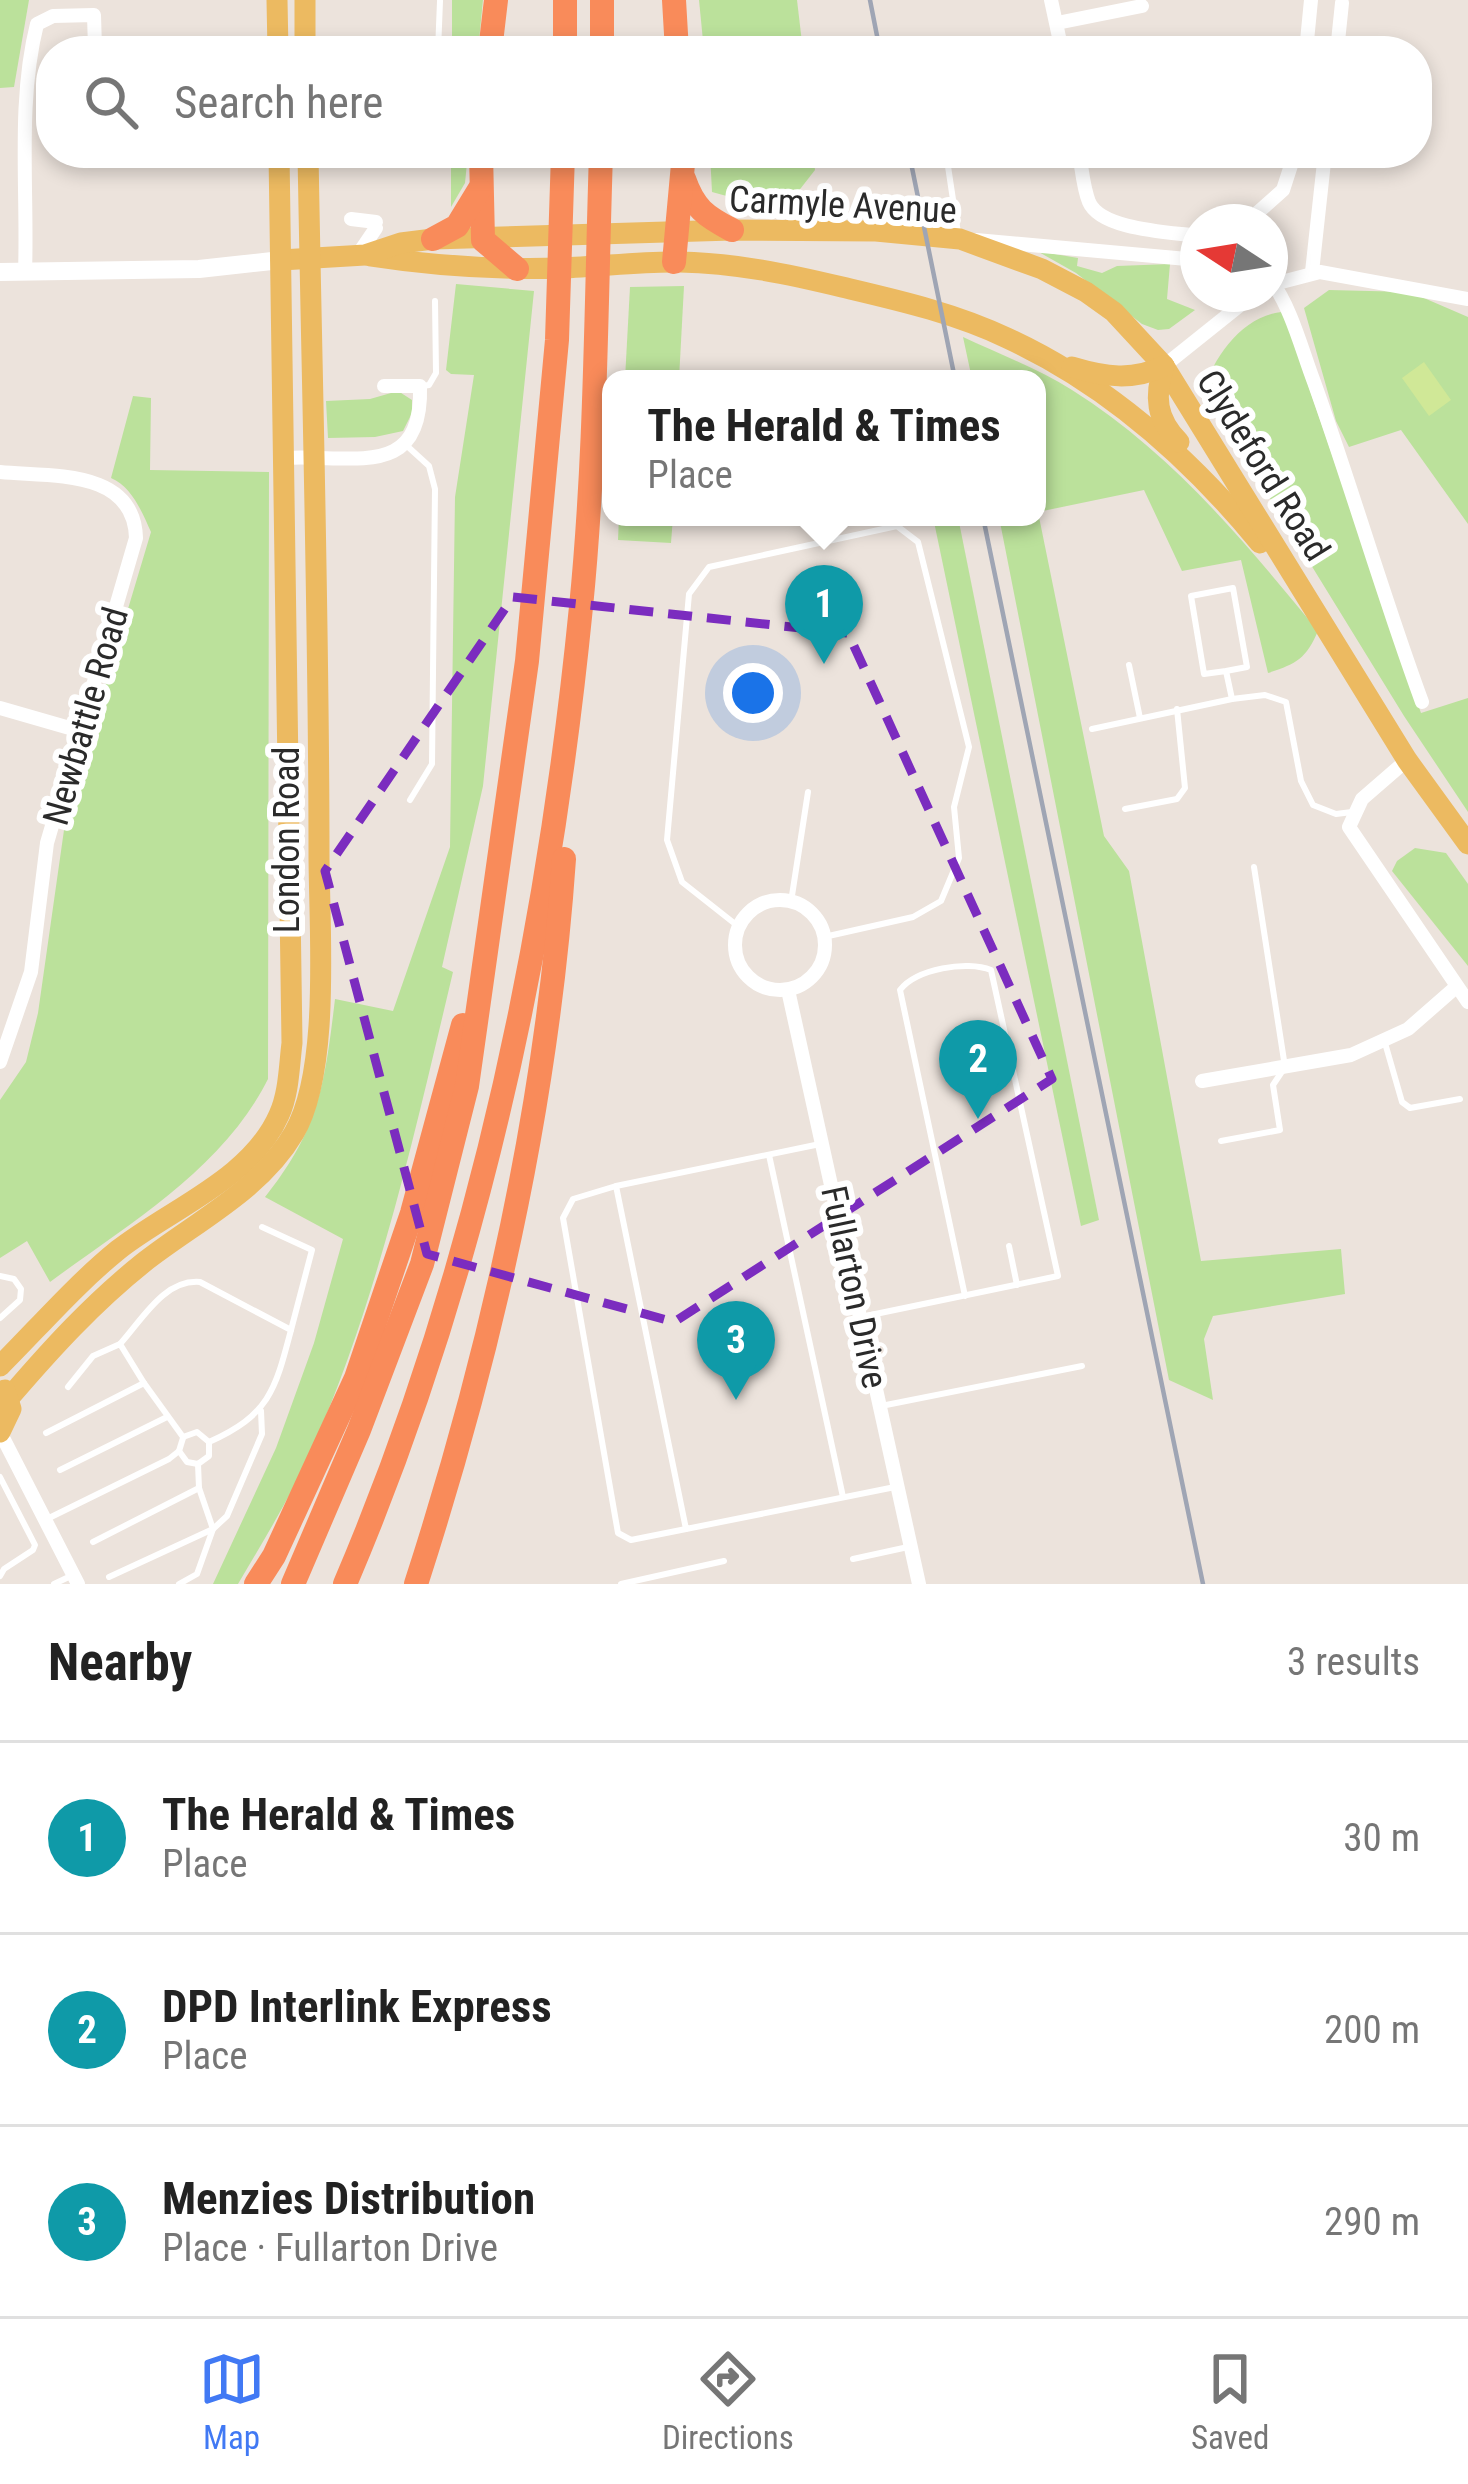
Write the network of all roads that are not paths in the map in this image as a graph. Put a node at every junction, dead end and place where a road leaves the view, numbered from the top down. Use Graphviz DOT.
graph roads {
  1 [pos="277,0"];
  2 [pos="304,0"];
  3 [pos="496,0"];
  4 [pos="566,0"];
  5 [pos="602,0"];
  6 [pos="674,0"];
  7 [pos="1052,0"];
  8 [pos="1311,0"];
  9 [pos="440,1"];
  10 [pos="1342,3"];
  11 [pos="1142,7"];
  12 [pos="1058,23"];
  13 [pos="95,36"];
  14 [pos="278,36"];
  15 [pos="305,36"];
  16 [pos="439,36"];
  17 [pos="492,36"];
  18 [pos="565,36"];
  19 [pos="602,36"];
  20 [pos="676,36"];
  21 [pos="1060,36"];
  22 [pos="1307,36"];
  23 [pos="1339,36"];
  24 [pos="279,168"];
  25 [pos="308,168"];
  26 [pos="481,168"];
  27 [pos="563,168"];
  28 [pos="601,168"];
  29 [pos="684,168"];
  30 [pos="685,168"];
  31 [pos="947,168"];
  32 [pos="1082,168"];
  33 [pos="1290,168"];
  34 [pos="1323,168"];
  35 [pos="480,188"];
  36 [pos="1267,204"];
  37 [pos="352,219"];
  38 [pos="732,230"];
  39 [pos="679,231"];
  40 [pos="1180,233"];
  41 [pos="949,238"];
  42 [pos="433,239"];
  43 [pos="482,240"];
  44 [pos="361,256"];
  45 [pos="1180,258"];
  46 [pos="281,260"];
  47 [pos="310,260"];
  48 [pos="674,262"];
  49 [pos="517,269"];
  50 [pos="0,272"];
  51 [pos="1312,272"];
  52 [pos="25,273"];
  53 [pos="1288,278"];
  54 [pos="1468,299"];
  55 [pos="435,302"];
  56 [pos="1288,311"];
  57 [pos="1232,312"];
  58 [pos="1045,358"];
  59 [pos="1164,366"];
  60 [pos="384,386"];
  61 [pos="420,386"];
  62 [pos="406,445"];
  63 [pos="313,456"];
  64 [pos="285,458"];
  65 [pos="0,472"];
  66 [pos="1228,504"];
  67 [pos="1306,599"];
  68 [pos="581,605"];
  69 [pos="1129,665"];
  70 [pos="1226,670"];
  71 [pos="1232,699"];
  72 [pos="1422,702"];
  73 [pos="0,708"];
  74 [pos="1177,709"];
  75 [pos="1140,718"];
  76 [pos="1092,729"];
  77 [pos="80,730"];
  78 [pos="1407,760"];
  79 [pos="808,792"];
  80 [pos="410,800"];
  81 [pos="1125,809"];
  82 [pos="1356,812"];
  83 [pos="1468,844"];
  84 [pos="1254,867"];
  85 [pos="791,902"];
  86 [pos="496,904"];
  87 [pos="739,927"];
  88 [pos="824,938"];
  89 [pos="1456,987"];
  90 [pos="788,990"];
  91 [pos="1468,1002"];
  92 [pos="1384,1040"];
  93 [pos="0,1062"];
  94 [pos="1286,1067"];
  95 [pos="1202,1082"];
  96 [pos="1460,1099"];
  97 [pos="1221,1141"];
  98 [pos="824,1143"];
  99 [pos="769,1154"];
  100 [pos="616,1186"];
  101 [pos="262,1227"];
  102 [pos="1009,1246"];
  103 [pos="0,1276"];
  104 [pos="1017,1285"];
  105 [pos="965,1296"];
  106 [pos="861,1317"];
  107 [pos="0,1318"];
  108 [pos="291,1330"];
  109 [pos="120,1344"];
  110 [pos="0,1366"];
  111 [pos="1082,1366"];
  112 [pos="144,1383"];
  113 [pos="68,1387"];
  114 [pos="4,1391"];
  115 [pos="881,1406"];
  116 [pos="261,1411"];
  117 [pos="167,1417"];
  118 [pos="0,1432"];
  119 [pos="46,1433"];
  120 [pos="183,1437"];
  121 [pos="209,1442"];
  122 [pos="179,1451"];
  123 [pos="198,1464"];
  124 [pos="60,1470"];
  125 [pos="0,1477"];
  126 [pos="898,1486"];
  127 [pos="199,1488"];
  128 [pos="843,1497"];
  129 [pos="46,1520"];
  130 [pos="213,1529"];
  131 [pos="686,1529"];
  132 [pos="93,1542"];
  133 [pos="912,1546"];
  134 [pos="854,1559"];
  135 [pos="724,1561"];
  136 [pos="197,1574"];
  137 [pos="0,1576"];
  138 [pos="110,1577"];
  139 [pos="76,1580"];
  140 [pos="54,1584"];
  141 [pos="179,1584"];
  142 [pos="192,1584"];
  143 [pos="256,1584"];
  144 [pos="293,1584"];
  145 [pos="345,1584"];
  146 [pos="416,1584"];
  147 [pos="621,1584"];
  148 [pos="919,1584"];
  1 -- 14 [label="main road"];
  2 -- 15 [label="main road"];
  3 -- 17 [label="highway"];
  4 -- 18 [label="highway"];
  5 -- 19 [label="highway"];
  6 -- 20 [label="highway"];
  7 -- 12 [label="street"];
  8 -- 22 [label="street"];
  9 -- 16 [label="lane"];
  10 -- 23 [label="street"];
  11 -- 12 [label="street"];
  12 -- 21 [label="street"];
  13 -- 52 [label="street"];
  24 -- 46 [label="main road, London Road"];
  25 -- 47 [label="main road, London Road"];
  26 -- 35 [label="highway"];
  27 -- 86 [label="highway"];
  28 -- 68 [label="highway"];
  29 -- 39 [label="highway"];
  30 -- 38 [label="highway"];
  31 -- 41 [label="lane"];
  32 -- 40 [label="street"];
  33 -- 36 [label="street"];
  34 -- 51 [label="street"];
  35 -- 42 [label="highway"];
  35 -- 43 [label="highway"];
  37 -- 44 [label="street"];
  38 -- 39 [label="main road, Carmyle Avenue"];
  38 -- 41 [label="main road, Carmyle Avenue"];
  39 -- 43 [label="main road, Carmyle Avenue"];
  39 -- 48 [label="highway"];
  41 -- 45 [label="street"];
  41 -- 59 [label="main road, Carmyle Avenue"];
  42 -- 43 [label="main road, Carmyle Avenue"];
  42 -- 44 [label="main road, Carmyle Avenue"];
  43 -- 49 [label="highway"];
  44 -- 47 [label="main road, Carmyle Avenue"];
  44 -- 49 [label="main road, Carmyle Avenue"];
  46 -- 47 [label="main road, Carmyle Avenue"];
  46 -- 52 [label="main road, Carmyle Avenue"];
  46 -- 64 [label="main road, London Road"];
  47 -- 63 [label="main road, London Road"];
  48 -- 49 [label="main road, Carmyle Avenue"];
  48 -- 58 [label="main road, Carmyle Avenue"];
  50 -- 52 [label="main road, Carmyle Avenue"];
  51 -- 53 [label="street"];
  51 -- 54 [label="street"];
  55 -- 61 [label="lane"];
  56 -- 72 [label="street"];
  57 -- 59 [label="street"];
  58 -- 59 [label="main road"];
  58 -- 66 [label="main road, Clydeford Road"];
  59 -- 66 [label="main road"];
  59 -- 67 [label="main road, Clydeford Road"];
  60 -- 61 [label="street"];
  61 -- 62 [label="street"];
  62 -- 63 [label="street"];
  62 -- 80 [label="lane"];
  63 -- 64 [label="street"];
  63 -- 114 [label="main road, London Road"];
  64 -- 110 [label="main road, London Road"];
  65 -- 77 [label="street, Newbattle Road"];
  66 -- 67 [label="main road, Clydeford Road"];
  67 -- 78 [label="main road, Clydeford Road"];
  68 -- 145 [label="highway"];
  68 -- 146 [label="highway"];
  69 -- 75 [label="lane"];
  70 -- 70 [label="lane"];
  70 -- 71 [label="lane"];
  71 -- 74 [label="lane"];
  71 -- 82 [label="lane"];
  73 -- 77 [label="street"];
  74 -- 75 [label="lane"];
  74 -- 81 [label="lane"];
  75 -- 76 [label="lane"];
  77 -- 93 [label="street, Newbattle Road"];
  78 -- 82 [label="street"];
  78 -- 83 [label="main road, Clydeford Road"];
  79 -- 85 [label="lane"];
  82 -- 89 [label="street"];
  84 -- 94 [label="lane"];
  85 -- 87 [label="street"];
  85 -- 88 [label="street"];
  86 -- 143 [label="highway"];
  86 -- 144 [label="highway"];
  87 -- 88 [label="lane"];
  87 -- 90 [label="street"];
  88 -- 90 [label="street"];
  89 -- 91 [label="street"];
  89 -- 92 [label="street"];
  90 -- 98 [label="street, Fullarton Drive"];
  92 -- 94 [label="street"];
  92 -- 96 [label="lane"];
  94 -- 95 [label="street"];
  94 -- 97 [label="lane"];
  98 -- 99 [label="lane"];
  98 -- 106 [label="street, Fullarton Drive"];
  99 -- 100 [label="lane"];
  99 -- 128 [label="lane"];
  100 -- 131 [label="lane"];
  100 -- 131 [label="lane"];
  101 -- 108 [label="lane"];
  102 -- 104 [label="lane"];
  103 -- 107 [label="lane"];
  104 -- 105 [label="lane"];
  104 -- 105 [label="lane"];
  105 -- 106 [label="lane"];
  106 -- 115 [label="street, Fullarton Drive"];
  108 -- 109 [label="lane"];
  108 -- 116 [label="lane"];
  109 -- 112 [label="lane"];
  109 -- 113 [label="lane"];
  111 -- 115 [label="lane"];
  112 -- 117 [label="lane"];
  112 -- 119 [label="lane"];
  114 -- 118 [label="main road, London Road"];
  115 -- 126 [label="street, Fullarton Drive"];
  116 -- 121 [label="lane"];
  116 -- 130 [label="lane"];
  117 -- 120 [label="lane"];
  117 -- 124 [label="lane"];
  118 -- 129 [label="street"];
  120 -- 121 [label="lane"];
  120 -- 122 [label="lane"];
  121 -- 123 [label="lane"];
  122 -- 123 [label="lane"];
  122 -- 129 [label="lane"];
  123 -- 127 [label="lane"];
  125 -- 137 [label="lane"];
  126 -- 128 [label="lane"];
  126 -- 133 [label="street, Fullarton Drive"];
  127 -- 130 [label="lane"];
  127 -- 132 [label="lane"];
  128 -- 131 [label="lane"];
  129 -- 139 [label="street"];
  130 -- 136 [label="lane"];
  130 -- 138 [label="lane"];
  133 -- 134 [label="lane"];
  133 -- 148 [label="street, Fullarton Drive"];
  135 -- 147 [label="lane"];
  136 -- 141 [label="lane"];
  136 -- 142 [label="lane"];
  139 -- 140 [label="lane"];
}
